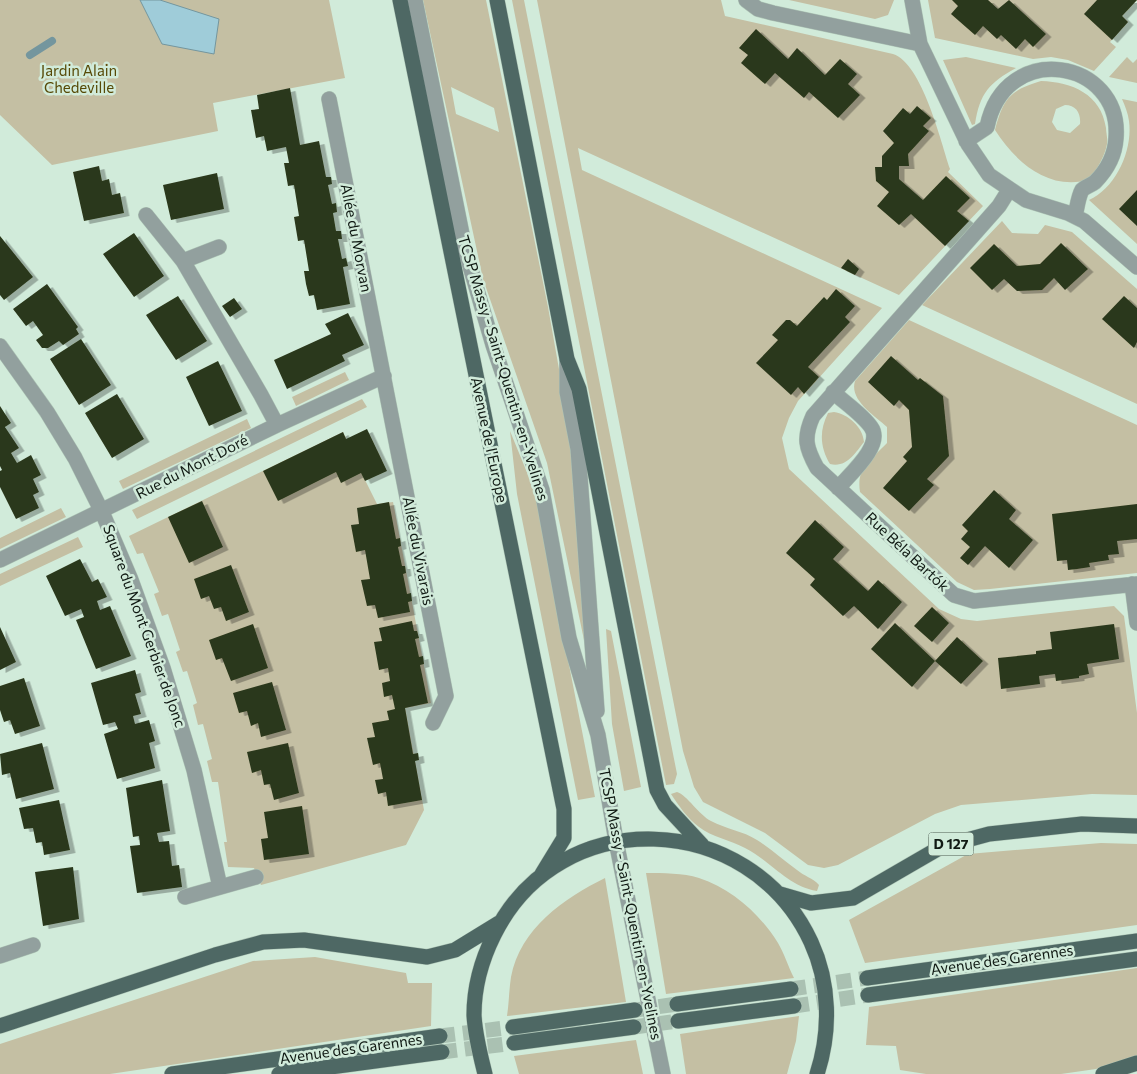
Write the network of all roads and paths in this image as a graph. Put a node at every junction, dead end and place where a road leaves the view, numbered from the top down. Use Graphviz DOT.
graph roads {
  1 [pos="400,0"];
  2 [pos="416,0"];
  3 [pos="497,0"];
  4 [pos="746,0"];
  5 [pos="912,0"];
  6 [pos="920,44"];
  7 [pos="329,99"];
  8 [pos="966,141"];
  9 [pos="1009,190"];
  10 [pos="146,215"];
  11 [pos="1075,216"];
  12 [pos="219,247"];
  13 [pos="182,261"];
  14 [pos="1137,267"];
  15 [pos="0,346"];
  16 [pos="567,359"];
  17 [pos="384,376"];
  18 [pos="833,392"];
  19 [pos="277,425"];
  20 [pos="838,488"];
  21 [pos="102,512"];
  22 [pos="0,560"];
  23 [pos="1135,584"];
  24 [pos="1137,624"];
  25 [pos="433,723"];
  26 [pos="598,735"];
  27 [pos="1137,826"];
  28 [pos="616,841"];
  29 [pos="702,845"];
  30 [pos="542,874"];
  31 [pos="256,877"];
  32 [pos="220,887"];
  33 [pos="780,894"];
  34 [pos="185,897"];
  35 [pos="499,923"];
  36 [pos="1137,941"];
  37 [pos="33,945"];
  38 [pos="0,956"];
  39 [pos="1137,959"];
  40 [pos="867,978"];
  41 [pos="791,988"];
  42 [pos="868,996"];
  43 [pos="677,1004"];
  44 [pos="794,1006"];
  45 [pos="635,1010"];
  46 [pos="678,1021"];
  47 [pos="0,1026"];
  48 [pos="513,1027"];
  49 [pos="634,1027"];
  50 [pos="440,1036"];
  51 [pos="514,1043"];
  52 [pos="442,1052"];
  53 [pos="1137,1063"];
  54 [pos="172,1074"];
  55 [pos="280,1074"];
  56 [pos="485,1074"];
  57 [pos="663,1074"];
  58 [pos="817,1074"];
  59 [pos="1103,1074"];
  1 -- 30 [label="main road, Avenue de l'Europe"];
  2 -- 26 [label="street, TCSP Massy - Saint-Quentin-en-Yvelines"];
  3 -- 16 [label="main road"];
  4 -- 6 [label="street"];
  5 -- 6 [label="street"];
  6 -- 8 [label="street"];
  7 -- 17 [label="street, Allée du Morvan"];
  8 -- 9 [label="street"];
  8 -- 11 [label="street"];
  9 -- 11 [label="street"];
  9 -- 18 [label="street, Rue Béla Bartók"];
  10 -- 13 [label="street"];
  11 -- 14 [label="street"];
  12 -- 13 [label="street"];
  13 -- 19 [label="street"];
  15 -- 21 [label="street, Square du Mont Gerbier de Jonc"];
  16 -- 26 [label="street, TCSP Massy - Saint-Quentin-en-Yvelines"];
  16 -- 29 [label="main road"];
  17 -- 19 [label="street, Rue du Mont Doré"];
  17 -- 25 [label="street, Allée du Vivarais"];
  18 -- 20 [label="street, Rue Béla Bartók"];
  18 -- 20 [label="street"];
  19 -- 21 [label="street, Rue du Mont Doré"];
  20 -- 23 [label="street, Rue Béla Bartók"];
  21 -- 22 [label="street, Rue du Mont Doré"];
  21 -- 32 [label="street, Square du Mont Gerbier de Jonc"];
  23 -- 24 [label="street, Rue Béla Bartók"];
  26 -- 28 [label="street, TCSP Massy - Saint-Quentin-en-Yvelines"];
  27 -- 33 [label="main road, D 127"];
  28 -- 29 [label="main road"];
  28 -- 30 [label="main road"];
  28 -- 57 [label="street, TCSP Massy - Saint-Quentin-en-Yvelines"];
  29 -- 33 [label="main road"];
  30 -- 35 [label="main road"];
  31 -- 32 [label="street"];
  32 -- 34 [label="street"];
  33 -- 58 [label="main road"];
  35 -- 47 [label="main road"];
  35 -- 56 [label="main road"];
  36 -- 40 [label="main road, Avenue des Garennes"];
  37 -- 38 [label="street"];
  39 -- 42 [label="main road, Avenue des Garennes"];
  41 -- 43 [label="main road"];
  44 -- 46 [label="main road"];
  45 -- 48 [label="main road"];
  49 -- 51 [label="main road"];
  50 -- 54 [label="main road, Avenue des Garennes"];
  52 -- 55 [label="main road, Avenue des Garennes"];
  53 -- 59 [label="main road"];
}
